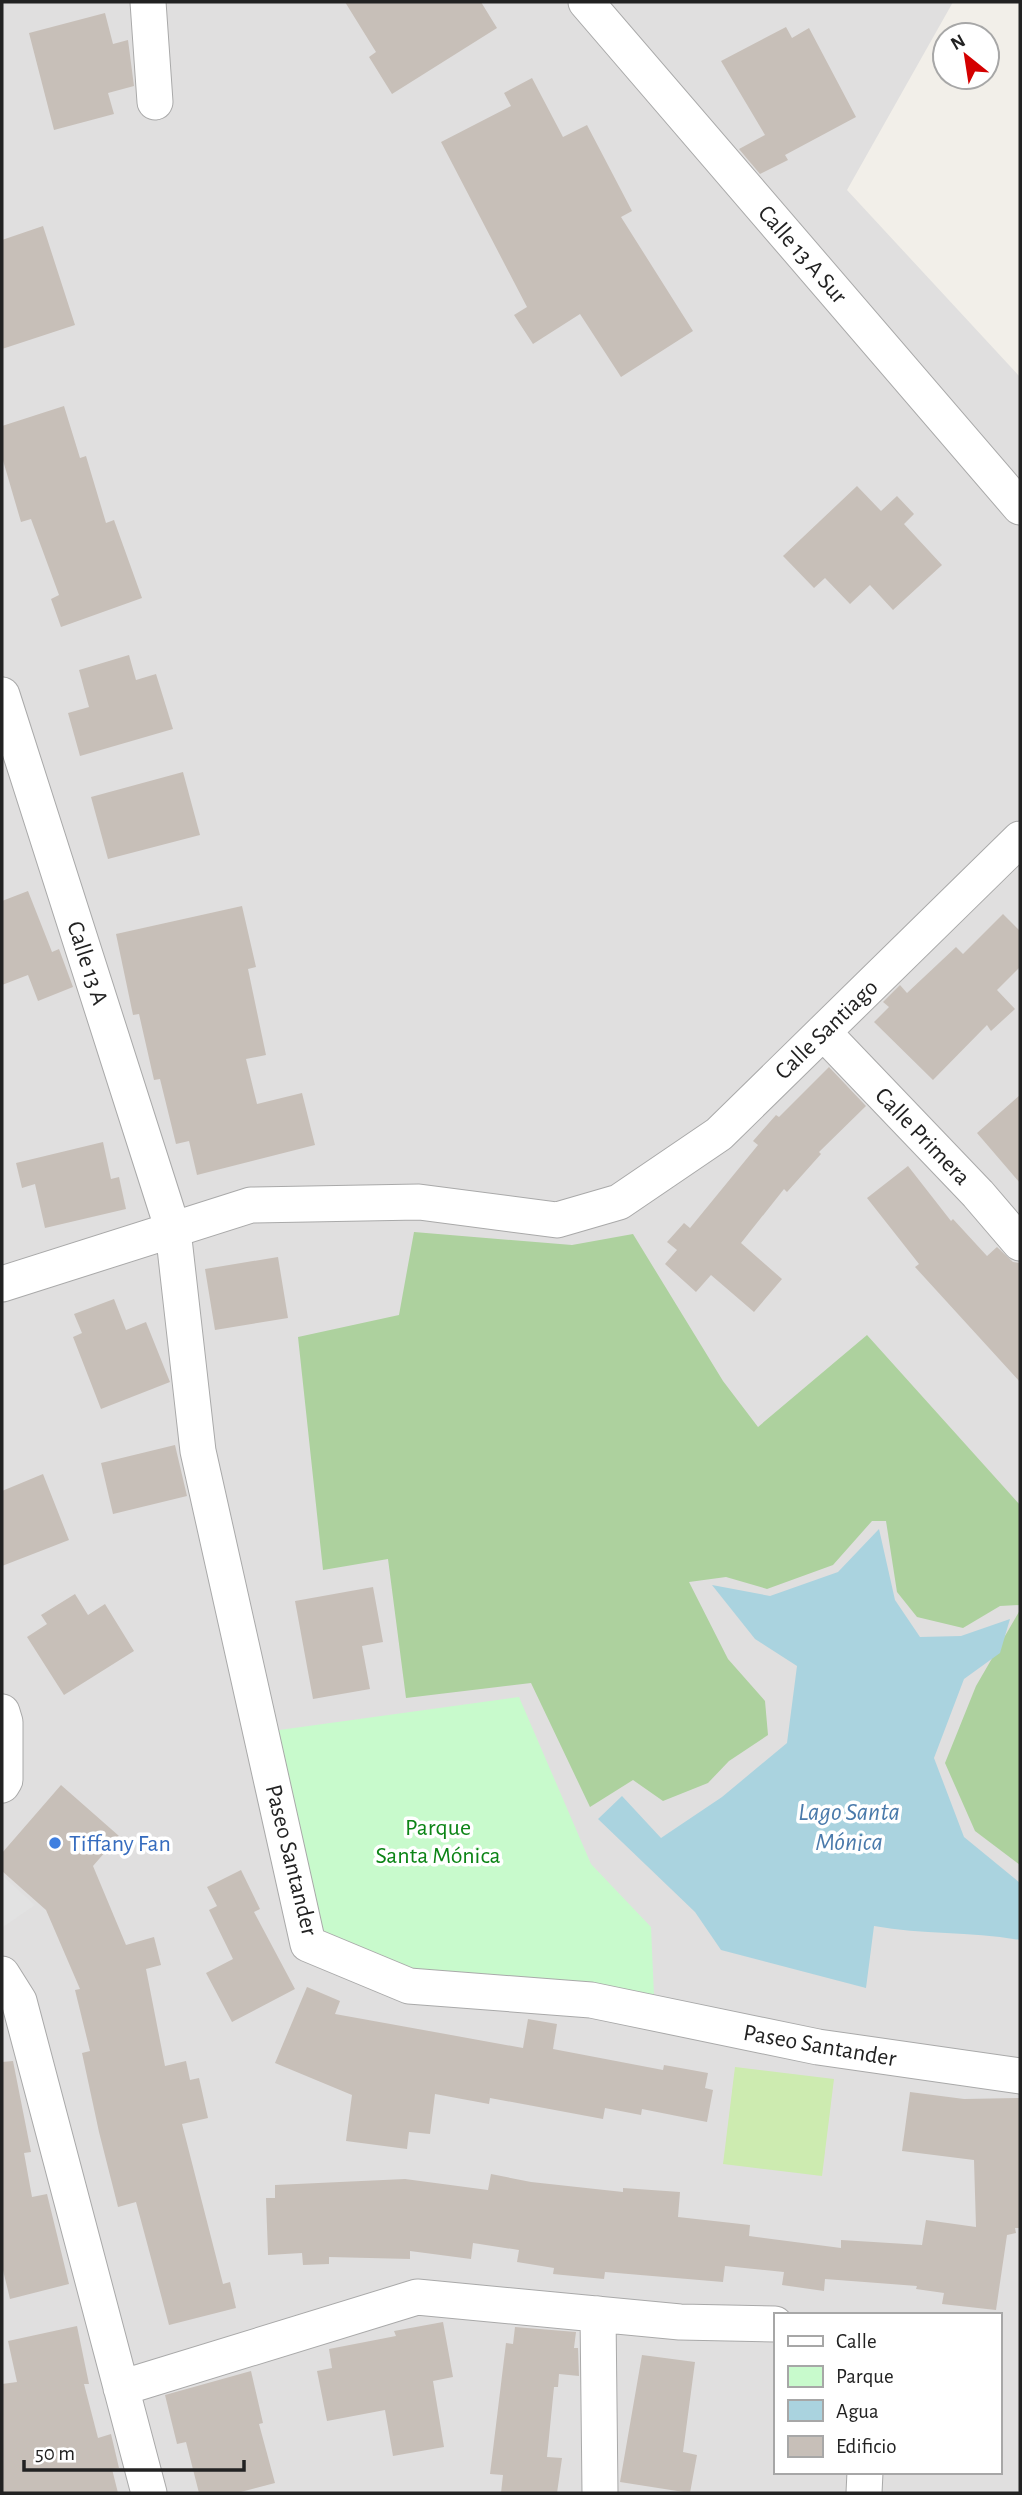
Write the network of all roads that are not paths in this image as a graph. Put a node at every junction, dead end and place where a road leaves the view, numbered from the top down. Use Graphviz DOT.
graph roads {
  1 [pos="148,2"];
  2 [pos="586,2"];
  3 [pos="155,102"];
  4 [pos="1020,507"];
  5 [pos="2,695"];
  6 [pos="1020,839"];
  7 [pos="822,1032"];
  8 [pos="173,1230"];
  9 [pos="1020,1243"];
  10 [pos="2,1284"];
  11 [pos="2,1712"];
  12 [pos="2,1785"];
  13 [pos="2,1974"];
  14 [pos="1020,2076"];
  15 [pos="598,2314"];
  16 [pos="774,2324"];
  17 [pos="121,2388"];
  18 [pos="864,2474"];
  19 [pos="149,2493"];
  20 [pos="600,2493"];
  21 [pos="864,2493"];
  1 -- 3 [label="street"];
  2 -- 4 [label="street, Calle 13 A Sur"];
  5 -- 8 [label="street, Calle 13 A"];
  6 -- 7 [label="street, Calle Santiago"];
  7 -- 8 [label="street, Calle Santiago"];
  7 -- 9 [label="street, Calle Primera"];
  8 -- 10 [label="street, Calle Santiago"];
  8 -- 14 [label="street, Paseo Santander"];
  11 -- 12 [label="street"];
  13 -- 17 [label="street"];
  15 -- 16 [label="street"];
  15 -- 17 [label="street"];
  15 -- 20 [label="street"];
  17 -- 19 [label="street"];
  18 -- 21 [label="street"];
}
